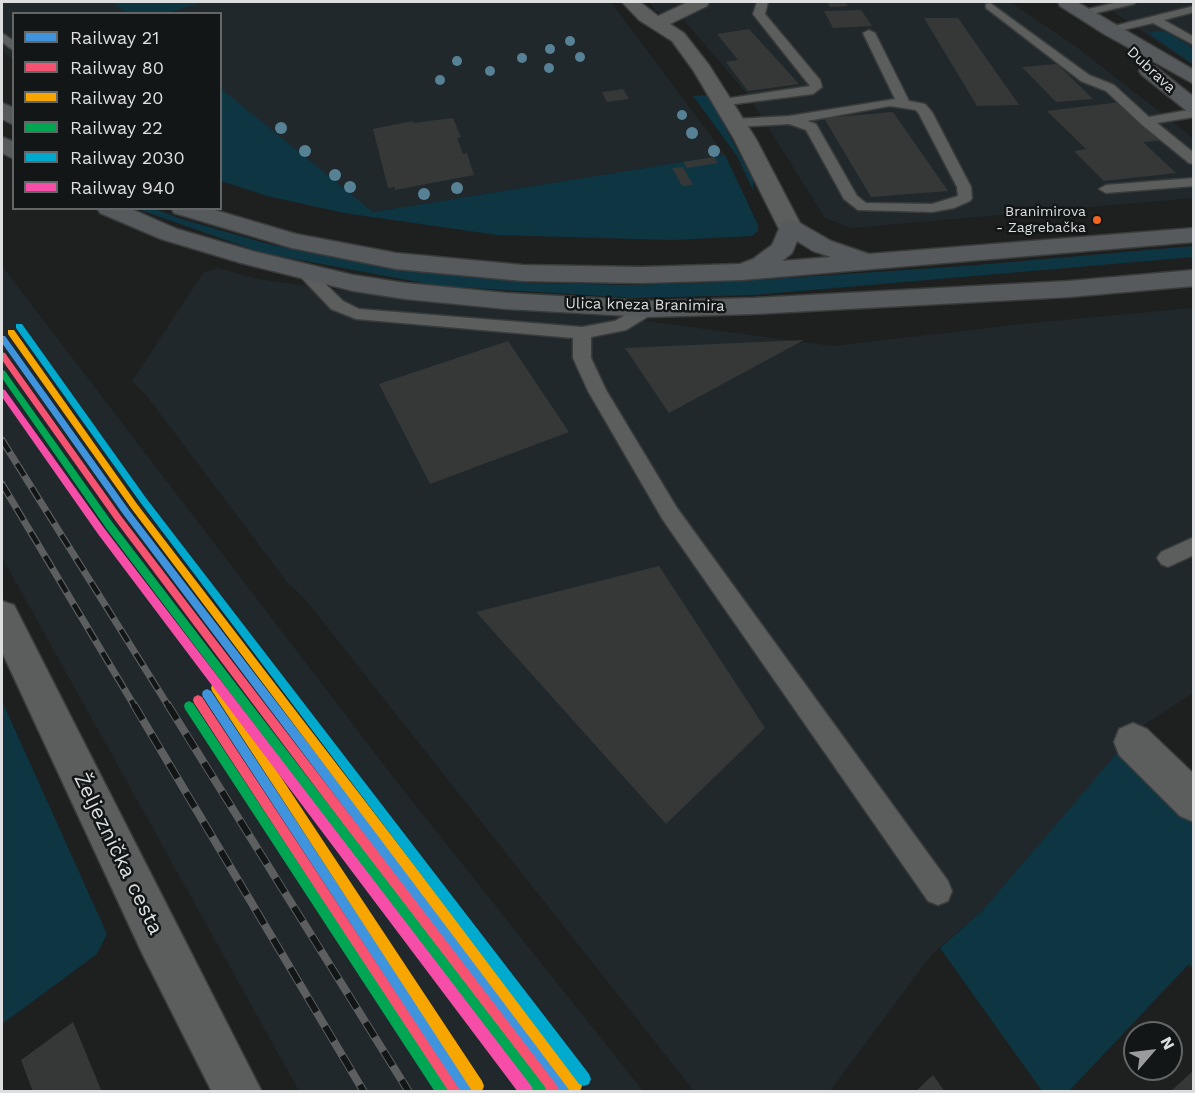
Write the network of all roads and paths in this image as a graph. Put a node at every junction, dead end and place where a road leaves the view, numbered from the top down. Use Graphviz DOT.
graph roads {
  1 [pos="631,2"];
  2 [pos="702,2"];
  3 [pos="763,2"];
  4 [pos="1066,2"];
  5 [pos="1130,2"];
  6 [pos="990,6"];
  7 [pos="1194,9"];
  8 [pos="1084,13"];
  9 [pos="1156,20"];
  10 [pos="656,24"];
  11 [pos="1110,30"];
  12 [pos="869,33"];
  13 [pos="1194,42"];
  14 [pos="1193,78"];
  15 [pos="724,103"];
  16 [pos="903,104"];
  17 [pos="1194,107"];
  18 [pos="1194,113"];
  19 [pos="789,120"];
  20 [pos="1146,120"];
  21 [pos="736,123"];
  22 [pos="1194,160"];
  23 [pos="1194,182"];
  24 [pos="1106,189"];
  25 [pos="113,210"];
  26 [pos="189,210"];
  27 [pos="790,227"];
  28 [pos="1194,235"];
  29 [pos="885,261"];
  30 [pos="302,270"];
  31 [pos="742,273"];
  32 [pos="1194,278"];
  33 [pos="648,309"];
  34 [pos="582,333"];
  35 [pos="1194,545"];
  36 [pos="1168,558"];
  37 [pos="2,616"];
  38 [pos="1133,742"];
  39 [pos="1194,802"];
  40 [pos="938,891"];
  41 [pos="238,1092"];
  1 -- 10 [label="street"];
  2 -- 10 [label="street"];
  3 -- 15 [label="lane"];
  4 -- 8 [label="main road"];
  5 -- 8 [label="lane"];
  6 -- 20 [label="lane"];
  7 -- 9 [label="lane"];
  8 -- 11 [label="main road"];
  9 -- 11 [label="lane"];
  9 -- 13 [label="lane"];
  10 -- 15 [label="street"];
  11 -- 14 [label="main road"];
  11 -- 17 [label="main road, Dubrava"];
  12 -- 16 [label="lane"];
  15 -- 21 [label="street"];
  16 -- 19 [label="lane"];
  16 -- 19 [label="lane"];
  18 -- 20 [label="lane"];
  19 -- 21 [label="lane"];
  20 -- 22 [label="lane"];
  21 -- 27 [label="street"];
  23 -- 24 [label="lane"];
  25 -- 30 [label="main road, Ulica kneza Branimira"];
  26 -- 31 [label="main road, Ulica kneza Branimira"];
  27 -- 29 [label="main road"];
  27 -- 31 [label="main road"];
  28 -- 29 [label="main road, Ulica kneza Branimira"];
  29 -- 31 [label="main road, Ulica kneza Branimira"];
  30 -- 33 [label="main road, Ulica kneza Branimira"];
  30 -- 34 [label="lane"];
  32 -- 33 [label="main road, Ulica kneza Branimira"];
  33 -- 34 [label="lane"];
  34 -- 40 [label="lane"];
  35 -- 36 [label="lane"];
  37 -- 41 [label="street, Željeznička cesta"];
  38 -- 39 [label="street"];
}
